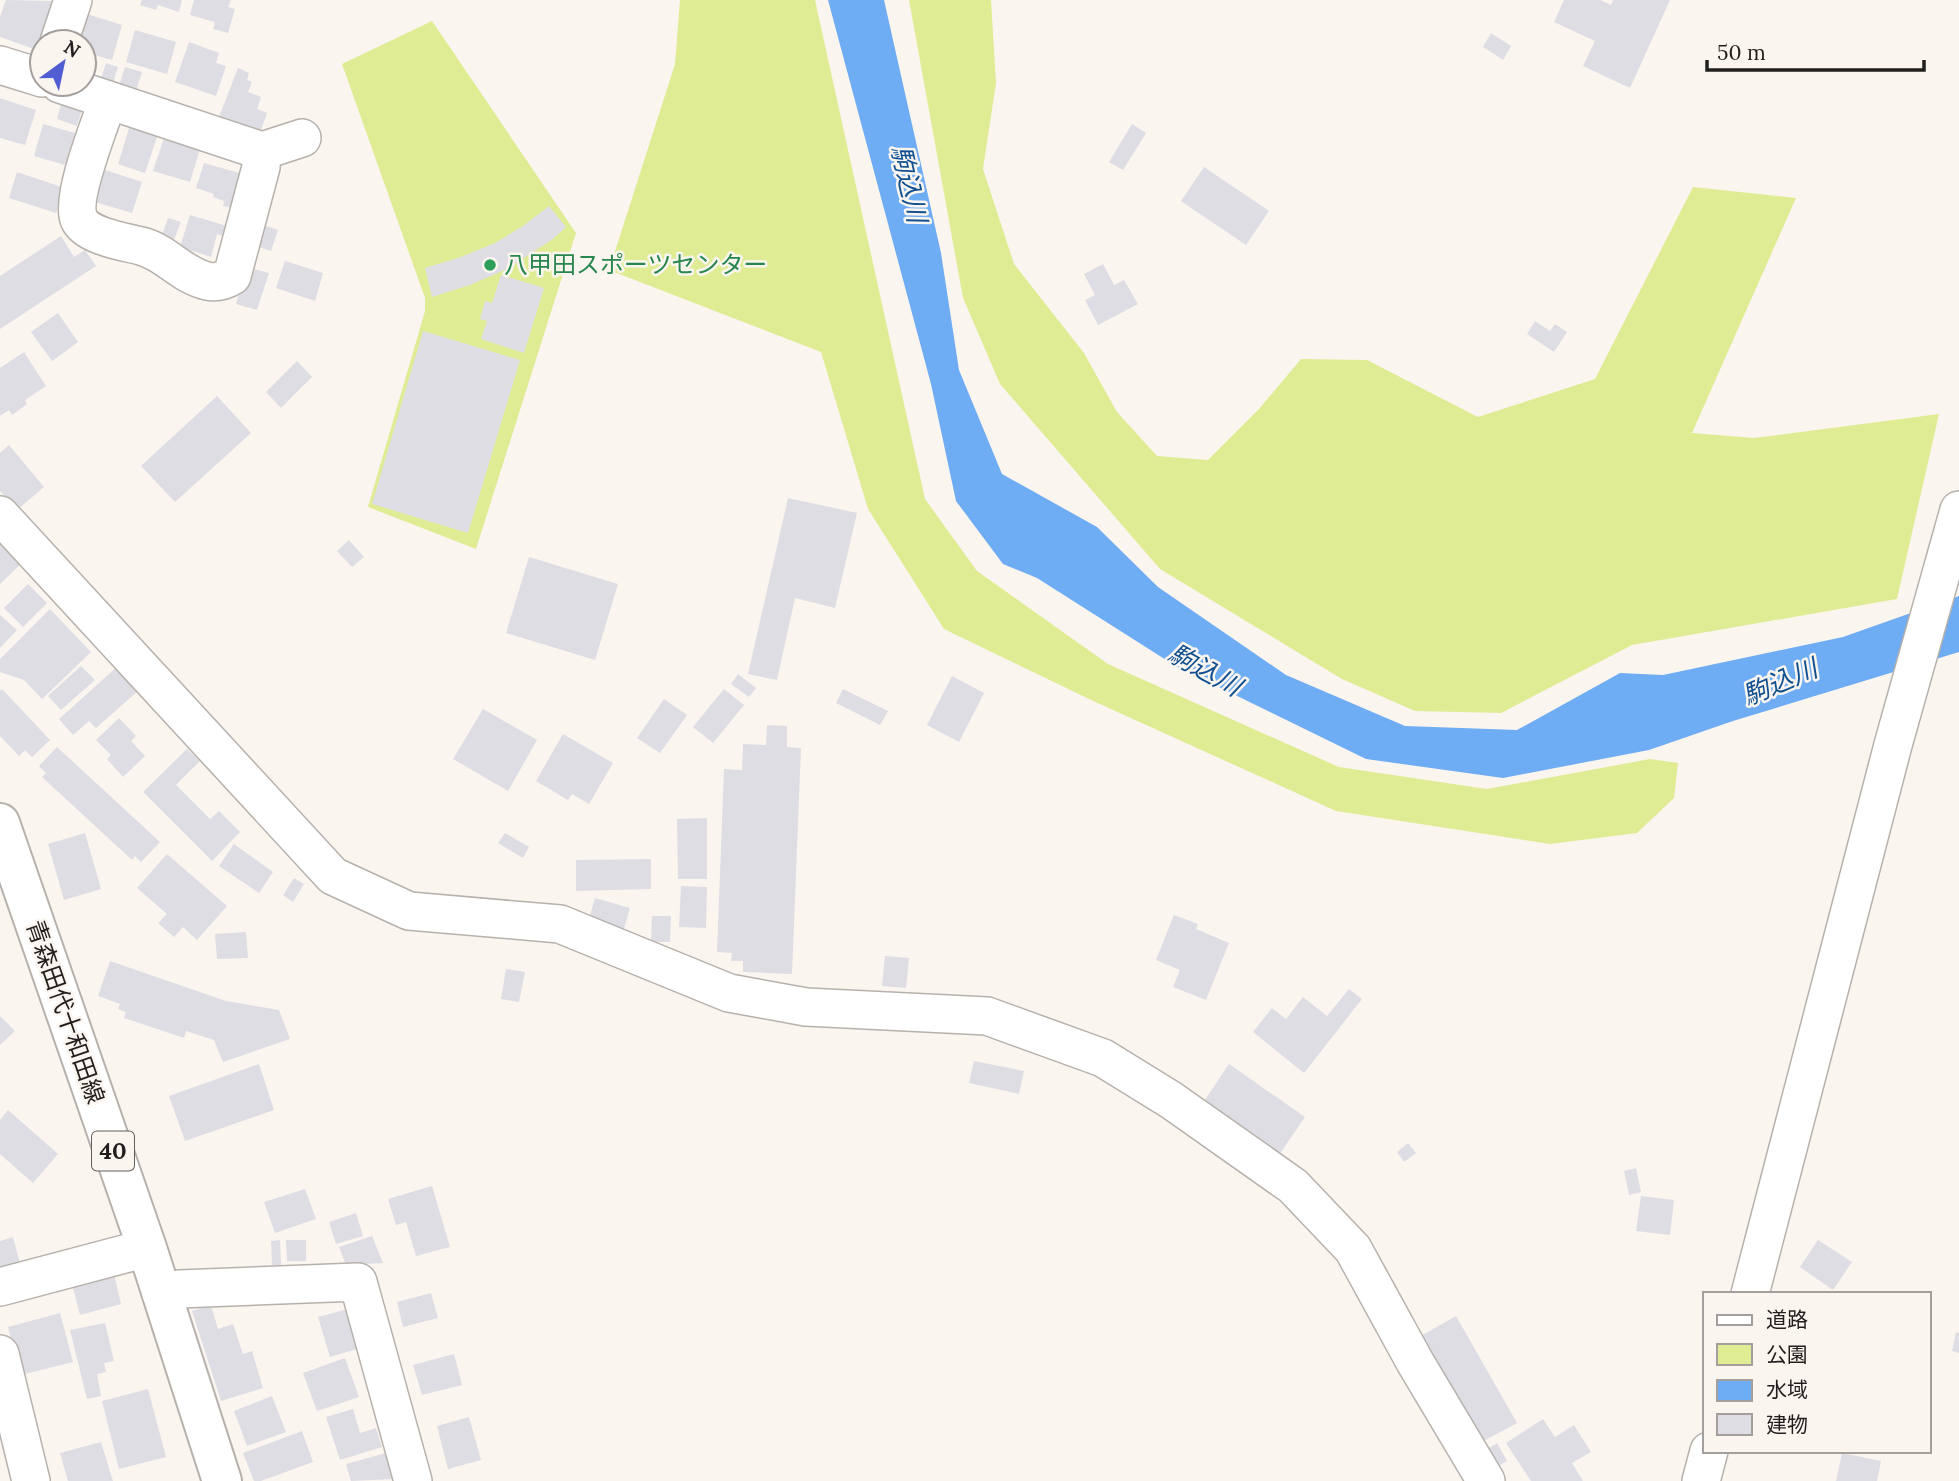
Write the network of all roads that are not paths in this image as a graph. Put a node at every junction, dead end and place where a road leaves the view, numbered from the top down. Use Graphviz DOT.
graph roads {
  1 [pos="73,0"];
  2 [pos="64,28"];
  3 [pos="0,65"];
  4 [pos="28,74"];
  5 [pos="98,97"];
  6 [pos="108,100"];
  7 [pos="302,138"];
  8 [pos="262,151"];
  9 [pos="1959,510"];
  10 [pos="0,515"];
  11 [pos="0,823"];
  12 [pos="147,1248"];
  13 [pos="0,1287"];
  14 [pos="1751,1292"];
  15 [pos="161,1293"];
  16 [pos="0,1354"];
  17 [pos="1708,1453"];
  18 [pos="31,1481"];
  19 [pos="222,1481"];
  20 [pos="414,1481"];
  21 [pos="1486,1481"];
  22 [pos="1701,1481"];
  1 -- 2 [label="street"];
  3 -- 4 [label="street"];
  5 -- 6 [label="street"];
  6 -- 8 [label="street"];
  6 -- 8 [label="street"];
  7 -- 8 [label="street"];
  9 -- 14 [label="street"];
  10 -- 21 [label="street"];
  11 -- 12 [label="main road, 青森田代十和田線 / 40"];
  12 -- 13 [label="street"];
  12 -- 15 [label="main road, 青森田代十和田線 / 40"];
  15 -- 19 [label="main road, 青森田代十和田線 / 40"];
  15 -- 20 [label="street"];
  16 -- 18 [label="street"];
  17 -- 22 [label="street"];
}
